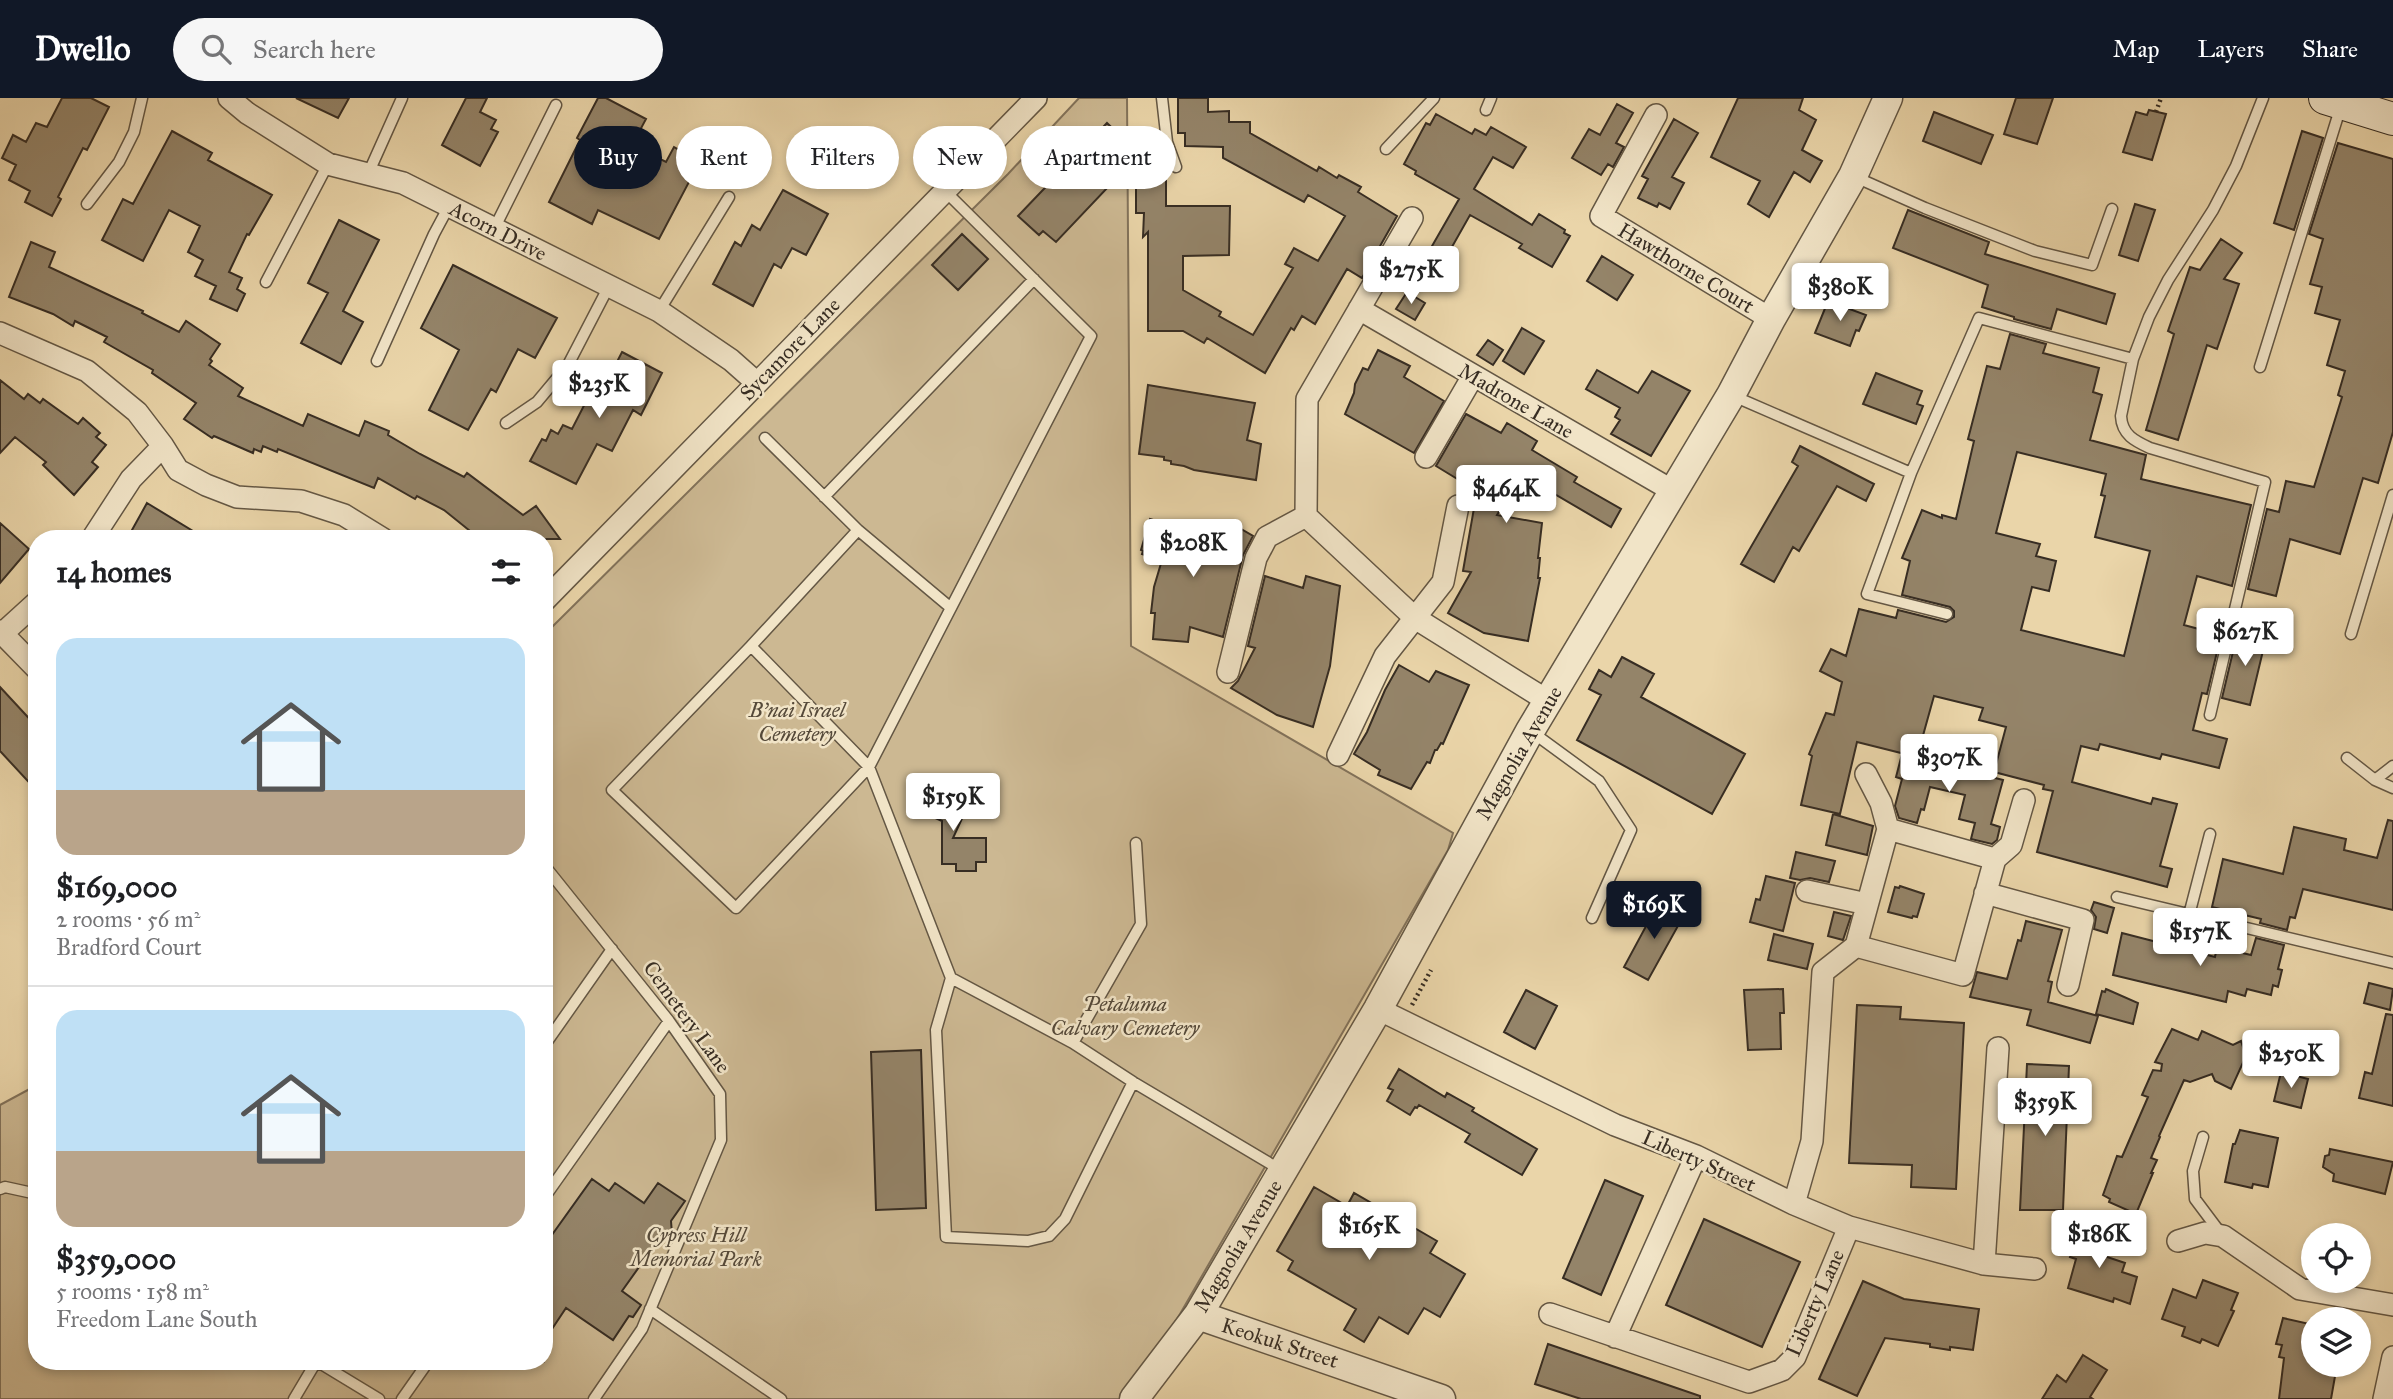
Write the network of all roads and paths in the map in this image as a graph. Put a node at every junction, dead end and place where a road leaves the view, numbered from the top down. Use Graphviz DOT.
graph roads {
  1 [pos="142,98"];
  2 [pos="402,98"];
  3 [pos="1036,98"];
  4 [pos="1162,98"];
  5 [pos="1434,98"];
  6 [pos="1491,98"];
  7 [pos="1888,98"];
  8 [pos="2161,98"];
  9 [pos="2263,98"];
  10 [pos="236,100"];
  11 [pos="2332,100"];
  12 [pos="556,105"];
  13 [pos="1486,110"];
  14 [pos="2156,112"];
  15 [pos="1656,115"];
  16 [pos="2393,119"];
  17 [pos="1165,126"];
  18 [pos="1386,149"];
  19 [pos="328,164"];
  20 [pos="368,174"];
  21 [pos="1853,176"];
  22 [pos="945,191"];
  23 [pos="729,197"];
  24 [pos="87,204"];
  25 [pos="449,206"];
  26 [pos="2112,209"];
  27 [pos="1412,218"];
  28 [pos="494,229"];
  29 [pos="1034,279"];
  30 [pos="266,282"];
  31 [pos="609,286"];
  32 [pos="1359,309"];
  33 [pos="659,311"];
  34 [pos="1771,320"];
  35 [pos="0,333"];
  36 [pos="2133,359"];
  37 [pos="377,361"];
  38 [pos="2260,367"];
  39 [pos="1473,376"];
  40 [pos="757,383"];
  41 [pos="1731,395"];
  42 [pos="506,422"];
  43 [pos="765,438"];
  44 [pos="163,446"];
  45 [pos="1426,457"];
  46 [pos="1911,473"];
  47 [pos="1673,491"];
  48 [pos="2393,495"];
  49 [pos="824,497"];
  50 [pos="1458,506"];
  51 [pos="1306,516"];
  52 [pos="98,530"];
  53 [pos="368,530"];
  54 [pos="858,530"];
  55 [pos="553,592"];
  56 [pos="951,608"];
  57 [pos="28,610"];
  58 [pos="1947,614"];
  59 [pos="1415,618"];
  60 [pos="2,632"];
  61 [pos="2351,634"];
  62 [pos="751,646"];
  63 [pos="28,659"];
  64 [pos="1228,672"];
  65 [pos="1548,701"];
  66 [pos="2210,715"];
  67 [pos="1530,731"];
  68 [pos="1338,755"];
  69 [pos="2347,758"];
  70 [pos="2393,766"];
  71 [pos="869,767"];
  72 [pos="1866,774"];
  73 [pos="2375,779"];
  74 [pos="2393,788"];
  75 [pos="2024,800"];
  76 [pos="1888,830"];
  77 [pos="2210,834"];
  78 [pos="1136,843"];
  79 [pos="1994,859"];
  80 [pos="553,876"];
  81 [pos="1807,891"];
  82 [pos="1985,893"];
  83 [pos="2116,897"];
  84 [pos="1867,904"];
  85 [pos="2189,915"];
  86 [pos="1592,919"];
  87 [pos="1856,946"];
  88 [pos="612,949"];
  89 [pos="2393,963"];
  90 [pos="951,978"];
  91 [pos="2068,985"];
  92 [pos="1378,1009"];
  93 [pos="669,1021"];
  94 [pos="553,1033"];
  95 [pos="1073,1043"];
  96 [pos="1998,1048"];
  97 [pos="1133,1082"];
  98 [pos="2203,1136"];
  99 [pos="1696,1156"];
  100 [pos="1282,1171"];
  101 [pos="553,1185"];
  102 [pos="0,1189"];
  103 [pos="28,1192"];
  104 [pos="1794,1204"];
  105 [pos="1849,1227"];
  106 [pos="2223,1236"];
  107 [pos="2178,1241"];
  108 [pos="1984,1264"];
  109 [pos="2035,1269"];
  110 [pos="2393,1305"];
  111 [pos="650,1308"];
  112 [pos="1550,1314"];
  113 [pos="1198,1315"];
  114 [pos="1615,1337"];
  115 [pos="2393,1357"];
  116 [pos="312,1370"];
  117 [pos="330,1370"];
  118 [pos="422,1370"];
  119 [pos="294,1399"];
  120 [pos="379,1399"];
  121 [pos="402,1399"];
  122 [pos="594,1399"];
  123 [pos="782,1399"];
  124 [pos="1134,1399"];
  125 [pos="1441,1399"];
  126 [pos="2384,1399"];
  1 -- 24 [label="lane"];
  2 -- 20 [label="lane"];
  3 -- 22 [label="street, Sycamore Lane"];
  4 -- 17 [label="lane"];
  5 -- 18 [label="lane"];
  6 -- 13 [label="lane"];
  7 -- 21 [label="street, Magnolia Avenue"];
  8 -- 14 [label="path"];
  9 -- 36 [label="lane"];
  10 -- 19 [label="street, Acorn Drive"];
  11 -- 16 [label="main road"];
  11 -- 38 [label="lane"];
  12 -- 28 [label="lane"];
  15 -- 34 [label="street, Hawthorne Court"];
  19 -- 20 [label="street, Acorn Drive"];
  19 -- 30 [label="lane"];
  20 -- 25 [label="street, Acorn Drive"];
  21 -- 26 [label="lane"];
  21 -- 34 [label="street, Magnolia Avenue"];
  22 -- 29 [label="lane"];
  22 -- 40 [label="street, Sycamore Lane"];
  23 -- 33 [label="lane"];
  25 -- 28 [label="street, Acorn Drive"];
  25 -- 37 [label="lane"];
  27 -- 32 [label="street"];
  28 -- 31 [label="street, Acorn Drive"];
  29 -- 49 [label="lane"];
  29 -- 56 [label="lane"];
  31 -- 33 [label="street, Acorn Drive"];
  31 -- 42 [label="lane"];
  32 -- 39 [label="street, Madrone Lane"];
  32 -- 51 [label="street"];
  33 -- 40 [label="street, Acorn Drive"];
  34 -- 41 [label="street, Magnolia Avenue"];
  35 -- 44 [label="street"];
  36 -- 46 [label="lane"];
  36 -- 66 [label="lane"];
  39 -- 45 [label="street"];
  39 -- 47 [label="street, Madrone Lane"];
  40 -- 55 [label="street, Sycamore Lane"];
  41 -- 46 [label="lane"];
  41 -- 47 [label="street, Magnolia Avenue"];
  43 -- 49 [label="lane"];
  44 -- 52 [label="street"];
  44 -- 53 [label="street"];
  46 -- 58 [label="lane"];
  47 -- 65 [label="street, Magnolia Avenue"];
  48 -- 61 [label="lane"];
  49 -- 54 [label="lane"];
  50 -- 59 [label="street"];
  51 -- 59 [label="street"];
  51 -- 64 [label="street"];
  54 -- 56 [label="lane"];
  54 -- 62 [label="lane"];
  56 -- 71 [label="lane"];
  57 -- 60 [label="street"];
  59 -- 65 [label="street"];
  59 -- 68 [label="street"];
  60 -- 63 [label="street"];
  62 -- 71 [label="lane"];
  62 -- 71 [label="lane"];
  65 -- 67 [label="street, Magnolia Avenue"];
  67 -- 86 [label="lane"];
  67 -- 92 [label="street, Magnolia Avenue"];
  69 -- 73 [label="lane"];
  70 -- 73 [label="lane"];
  71 -- 90 [label="lane"];
  72 -- 76 [label="street"];
  73 -- 74 [label="lane"];
  75 -- 79 [label="street"];
  76 -- 79 [label="street"];
  76 -- 84 [label="street"];
  77 -- 85 [label="lane"];
  78 -- 95 [label="lane"];
  79 -- 82 [label="street"];
  80 -- 88 [label="lane, Cemetery Lane"];
  81 -- 84 [label="street"];
  82 -- 87 [label="street"];
  82 -- 91 [label="street"];
  83 -- 85 [label="lane"];
  84 -- 87 [label="street"];
  85 -- 89 [label="lane"];
  87 -- 104 [label="street"];
  88 -- 93 [label="lane, Cemetery Lane"];
  88 -- 94 [label="lane"];
  90 -- 95 [label="lane"];
  90 -- 97 [label="lane"];
  92 -- 99 [label="street, Liberty Street"];
  92 -- 100 [label="street, Magnolia Avenue"];
  93 -- 101 [label="lane"];
  93 -- 111 [label="lane, Cemetery Lane"];
  95 -- 97 [label="lane"];
  96 -- 108 [label="street"];
  97 -- 100 [label="lane"];
  98 -- 106 [label="lane"];
  99 -- 104 [label="street, Liberty Street"];
  99 -- 114 [label="street"];
  100 -- 113 [label="street, Magnolia Avenue"];
  102 -- 103 [label="lane"];
  104 -- 105 [label="street, Liberty Street"];
  105 -- 108 [label="street, Liberty Street"];
  105 -- 114 [label="street, Liberty Lane"];
  106 -- 107 [label="street"];
  106 -- 110 [label="street"];
  108 -- 109 [label="street, Liberty Street"];
  111 -- 122 [label="lane, Cemetery Lane"];
  111 -- 123 [label="lane"];
  112 -- 114 [label="street, Liberty Lane"];
  113 -- 124 [label="street, Magnolia Avenue"];
  113 -- 125 [label="street, Keokuk Street"];
  115 -- 126 [label="street"];
  116 -- 119 [label="lane"];
  117 -- 120 [label="lane"];
  118 -- 121 [label="lane"];
}
